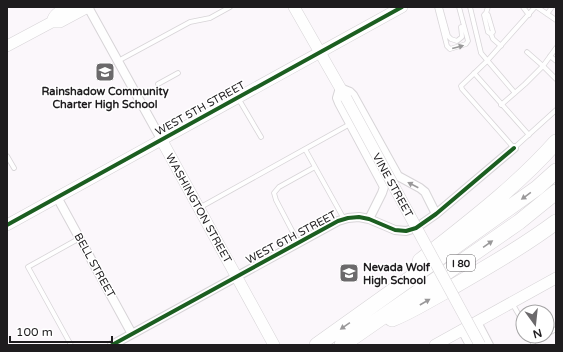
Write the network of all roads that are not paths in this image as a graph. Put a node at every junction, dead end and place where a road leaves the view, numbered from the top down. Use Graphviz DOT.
graph roads {
  1 [pos="68,7"];
  2 [pos="88,7"];
  3 [pos="230,7"];
  4 [pos="294,7"];
  5 [pos="402,7"];
  6 [pos="439,7"];
  7 [pos="458,7"];
  8 [pos="470,7"];
  9 [pos="488,7"];
  10 [pos="523,7"];
  11 [pos="536,7"];
  12 [pos="552,7"];
  13 [pos="547,14"];
  14 [pos="528,15"];
  15 [pos="556,20"];
  16 [pos="52,22"];
  17 [pos="7,46"];
  18 [pos="501,46"];
  19 [pos="556,48"];
  20 [pos="320,52"];
  21 [pos="527,52"];
  22 [pos="550,56"];
  23 [pos="118,61"];
  24 [pos="487,61"];
  25 [pos="556,61"];
  26 [pos="543,66"];
  27 [pos="178,73"];
  28 [pos="474,73"];
  29 [pos="556,79"];
  30 [pos="158,84"];
  31 [pos="343,93"];
  32 [pos="515,93"];
  33 [pos="238,97"];
  34 [pos="501,104"];
  35 [pos="556,110"];
  36 [pos="351,124"];
  37 [pos="529,135"];
  38 [pos="261,137"];
  39 [pos="161,139"];
  40 [pos="556,142"];
  41 [pos="514,148"];
  42 [pos="305,149"];
  43 [pos="7,156"];
  44 [pos="315,167"];
  45 [pos="14,168"];
  46 [pos="556,171"];
  47 [pos="556,192"];
  48 [pos="57,197"];
  49 [pos="199,208"];
  50 [pos="436,214"];
  51 [pos="344,219"];
  52 [pos="369,219"];
  53 [pos="556,222"];
  54 [pos="7,225"];
  55 [pos="80,238"];
  56 [pos="298,242"];
  57 [pos="236,276"];
  58 [pos="556,278"];
  59 [pos="512,302"];
  60 [pos="372,307"];
  61 [pos="515,307"];
  62 [pos="477,322"];
  63 [pos="364,329"];
  64 [pos="462,330"];
  65 [pos="132,334"];
  66 [pos="274,344"];
  67 [pos="72,345"];
  68 [pos="112,345"];
  69 [pos="317,345"];
  70 [pos="342,345"];
  71 [pos="435,345"];
  72 [pos="470,345"];
  73 [pos="480,345"];
  74 [pos="489,345"];
  1 -- 16 [label="street"];
  2 -- 16 [label="street"];
  2 -- 23 [label="street, WASHINGTON STREET"];
  3 -- 23 [label="lane"];
  4 -- 20 [label="street, VINE STREET"];
  5 -- 20 [label="street, WEST 5TH STREET"];
  6 -- 7 [label="lane"];
  6 -- 7 [label="lane, one-way"];
  8 -- 24 [label="lane"];
  9 -- 18 [label="lane"];
  10 -- 14 [label="lane"];
  11 -- 13 [label="lane"];
  11 -- 14 [label="lane"];
  12 -- 13 [label="lane"];
  13 -- 15 [label="lane"];
  14 -- 18 [label="lane"];
  16 -- 17 [label="street"];
  18 -- 24 [label="lane"];
  19 -- 22 [label="lane"];
  20 -- 31 [label="street, VINE STREET"];
  20 -- 33 [label="street, WEST 5TH STREET"];
  21 -- 26 [label="lane"];
  22 -- 25 [label="lane"];
  22 -- 26 [label="lane"];
  23 -- 39 [label="street, WASHINGTON STREET"];
  24 -- 28 [label="lane"];
  24 -- 32 [label="lane"];
  26 -- 29 [label="lane"];
  26 -- 32 [label="lane"];
  27 -- 30 [label="lane"];
  28 -- 34 [label="lane"];
  28 -- 41 [label="lane"];
  31 -- 36 [label="street, VINE STREET"];
  50 -- 31 [label="street, VINE STREET, one-way"];
  31 -- 73 [label="street, VINE STREET, bridge"];
  32 -- 34 [label="lane"];
  33 -- 38 [label="lane"];
  33 -- 39 [label="street, WEST 5TH STREET"];
  34 -- 37 [label="lane"];
  35 -- 37 [label="lane"];
  36 -- 42 [label="lane"];
  36 -- 52 [label="street, VINE STREET"];
  37 -- 41 [label="lane"];
  39 -- 48 [label="street, WEST 5TH STREET"];
  39 -- 49 [label="street, WASHINGTON STREET"];
  40 -- 60 [label="highway"];
  41 -- 50 [label="street, WEST 6TH STREET"];
  42 -- 44 [label="lane"];
  42 -- 49 [label="lane"];
  43 -- 45 [label="lane"];
  44 -- 51 [label="lane"];
  44 -- 56 [label="lane"];
  46 -- 60 [label="highway, I 80, one-way"];
  63 -- 47 [label="highway, I 80, one-way"];
  48 -- 54 [label="street, WEST 5TH STREET"];
  48 -- 55 [label="street, BELL STREET"];
  49 -- 57 [label="street, WASHINGTON STREET"];
  50 -- 52 [label="street, WEST 6TH STREET"];
  51 -- 52 [label="street, WEST 6TH STREET"];
  51 -- 56 [label="street, WEST 6TH STREET"];
  63 -- 53 [label="highway, one-way"];
  55 -- 65 [label="street, BELL STREET"];
  55 -- 67 [label="lane"];
  56 -- 57 [label="street, WEST 6TH STREET"];
  57 -- 65 [label="street, WEST 6TH STREET"];
  57 -- 66 [label="street, WASHINGTON STREET"];
  58 -- 59 [label="street"];
  59 -- 61 [label="lane"];
  59 -- 62 [label="street"];
  60 -- 69 [label="highway, I 80, one-way"];
  62 -- 64 [label="street"];
  62 -- 74 [label="street"];
  63 -- 70 [label="highway, I 80"];
  64 -- 71 [label="street"];
  64 -- 72 [label="street"];
  65 -- 68 [label="street, WEST 6TH STREET"];
}
